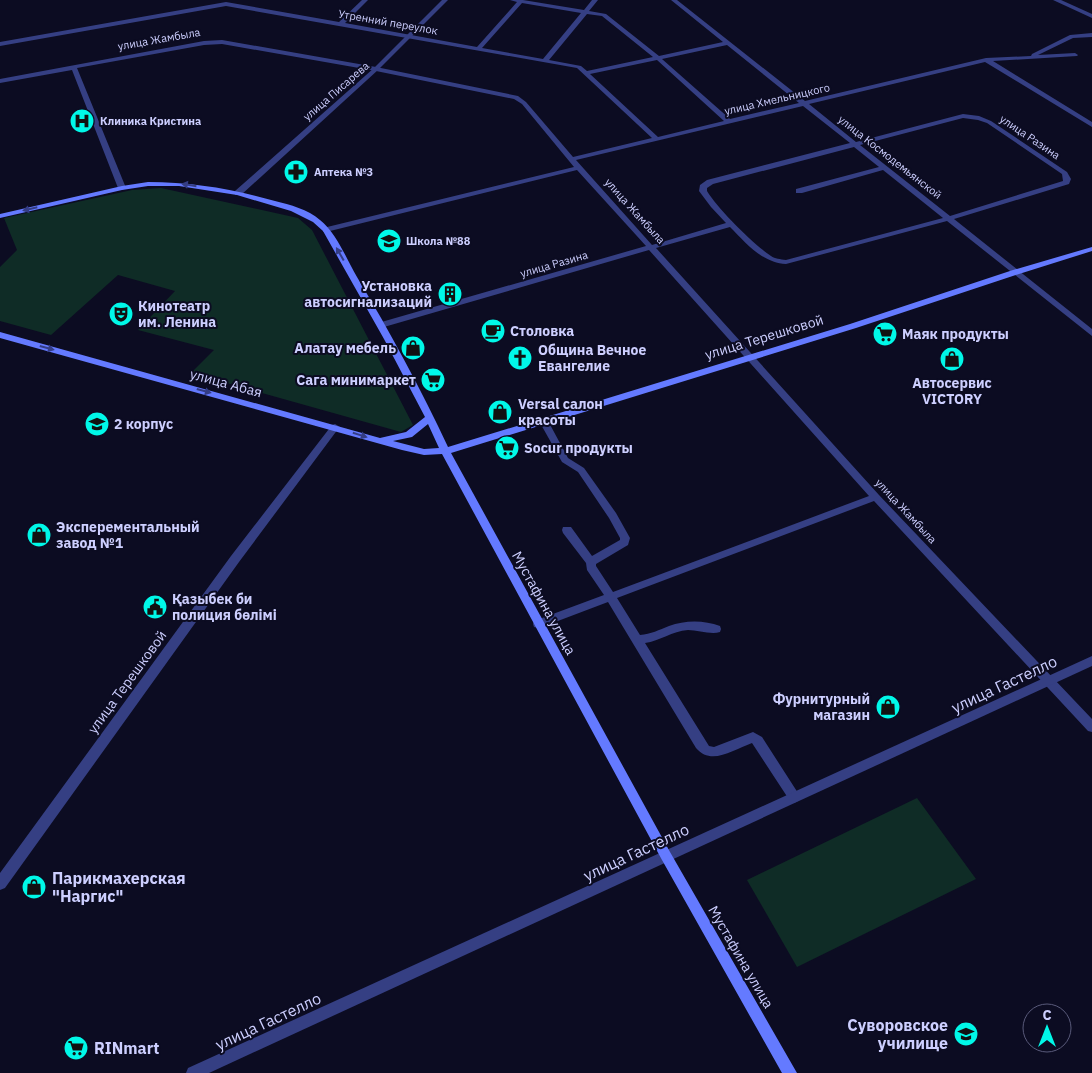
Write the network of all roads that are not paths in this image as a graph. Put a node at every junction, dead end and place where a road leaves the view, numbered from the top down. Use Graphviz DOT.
graph roads {
  1 [pos="235,0"];
  2 [pos="365,0"];
  3 [pos="445,0"];
  4 [pos="513,0"];
  5 [pos="595,0"];
  6 [pos="674,0"];
  7 [pos="1056,0"];
  8 [pos="521,1"];
  9 [pos="226,4"];
  10 [pos="585,11"];
  11 [pos="1092,16"];
  12 [pos="341,24"];
  13 [pos="1092,35"];
  14 [pos="410,37"];
  15 [pos="728,43"];
  16 [pos="0,44"];
  17 [pos="478,48"];
  18 [pos="1075,55"];
  19 [pos="658,58"];
  20 [pos="1026,58"];
  21 [pos="546,59"];
  22 [pos="986,60"];
  23 [pos="74,68"];
  24 [pos="376,69"];
  25 [pos="586,73"];
  26 [pos="0,81"];
  27 [pos="805,105"];
  28 [pos="729,122"];
  29 [pos="1092,125"];
  30 [pos="657,139"];
  31 [pos="855,144"];
  32 [pos="573,159"];
  33 [pos="885,167"];
  34 [pos="579,168"];
  35 [pos="122,188"];
  36 [pos="800,191"];
  37 [pos="238,193"];
  38 [pos="0,216"];
  39 [pos="950,218"];
  40 [pos="732,224"];
  41 [pos="326,230"];
  42 [pos="652,248"];
  43 [pos="1092,249"];
  44 [pos="1016,272"];
  45 [pos="381,325"];
  46 [pos="1092,333"];
  47 [pos="0,335"];
  48 [pos="751,357"];
  49 [pos="430,418"];
  50 [pos="544,421"];
  51 [pos="335,427"];
  52 [pos="379,441"];
  53 [pos="445,452"];
  54 [pos="876,497"];
  55 [pos="567,530"];
  56 [pos="590,562"];
  57 [pos="611,597"];
  58 [pos="538,624"];
  59 [pos="716,629"];
  60 [pos="636,638"];
  61 [pos="1092,661"];
  62 [pos="1050,681"];
  63 [pos="1092,727"];
  64 [pos="794,797"];
  65 [pos="666,856"];
  66 [pos="0,884"];
  67 [pos="193,1073"];
  68 [pos="790,1073"];
  1 -- 9 [label="street"];
  2 -- 12 [label="street"];
  3 -- 14 [label="street, улица Писарева"];
  4 -- 8 [label="street"];
  5 -- 10 [label="street"];
  6 -- 15 [label="street, улица Космодемьянской"];
  7 -- 11 [label="street"];
  8 -- 10 [label="street"];
  8 -- 17 [label="street"];
  9 -- 12 [label="street, Утренний переулок"];
  9 -- 16 [label="street, Утренний переулок"];
  10 -- 19 [label="street"];
  10 -- 21 [label="street"];
  12 -- 14 [label="street, Утренний переулок"];
  13 -- 20 [label="street"];
  14 -- 17 [label="street, Утренний переулок"];
  14 -- 24 [label="street, улица Писарева"];
  15 -- 19 [label="street"];
  15 -- 27 [label="street, улица Космодемьянской"];
  17 -- 21 [label="street, Утренний переулок"];
  18 -- 20 [label="street, улица Хмельницкого"];
  19 -- 25 [label="street"];
  19 -- 28 [label="street"];
  20 -- 22 [label="street, улица Хмельницкого"];
  21 -- 25 [label="street, Утренний переулок"];
  22 -- 27 [label="street, улица Хмельницкого"];
  22 -- 29 [label="street"];
  23 -- 24 [label="street, улица Жамбыла"];
  23 -- 26 [label="street, улица Жамбыла"];
  23 -- 35 [label="street"];
  24 -- 32 [label="street, улица Жамбыла"];
  24 -- 37 [label="street, улица Писарева"];
  25 -- 30 [label="street, Утренний переулок"];
  27 -- 28 [label="street, улица Хмельницкого"];
  27 -- 31 [label="street, улица Космодемьянской"];
  28 -- 30 [label="street, улица Хмельницкого"];
  30 -- 32 [label="street, улица Хмельницкого"];
  31 -- 33 [label="street, улица Космодемьянской"];
  31 -- 39 [label="street, улица Разина"];
  31 -- 40 [label="street, улица Разина"];
  32 -- 34 [label="street, улица Жамбыла"];
  33 -- 36 [label="street"];
  33 -- 39 [label="street, улица Космодемьянской"];
  34 -- 41 [label="street"];
  34 -- 42 [label="street, улица Жамбыла"];
  37 -- 35 [label="main road, one-way"];
  35 -- 38 [label="main road, one-way"];
  37 -- 41 [label="main road, Мустафина улица"];
  39 -- 40 [label="street, улица Разина"];
  39 -- 44 [label="street, улица Космодемьянской"];
  40 -- 42 [label="street, улица Разина"];
  45 -- 41 [label="main road, Мустафина улица, one-way"];
  42 -- 45 [label="street, улица Разина"];
  42 -- 48 [label="street, улица Жамбыла"];
  43 -- 44 [label="main road, улица Терешковой"];
  44 -- 46 [label="street, улица Космодемьянской"];
  44 -- 48 [label="main road, улица Терешковой"];
  45 -- 49 [label="main road, Мустафина улица"];
  47 -- 51 [label="main road, улица Абая, one-way"];
  48 -- 50 [label="main road, улица Терешковой"];
  48 -- 54 [label="street, улица Жамбыла"];
  49 -- 52 [label="main road"];
  49 -- 53 [label="main road, Мустафина улица"];
  50 -- 53 [label="main road, улица Терешковой"];
  50 -- 56 [label="street"];
  51 -- 52 [label="main road, улица Абая, one-way"];
  51 -- 66 [label="street, улица Терешковой"];
  52 -- 53 [label="main road, улица Абая"];
  53 -- 58 [label="main road, Мустафина улица"];
  54 -- 57 [label="street"];
  54 -- 62 [label="street, улица Жамбыла"];
  55 -- 56 [label="street"];
  56 -- 57 [label="street"];
  57 -- 58 [label="street"];
  57 -- 60 [label="street"];
  58 -- 65 [label="main road, Мустафина улица"];
  59 -- 60 [label="street"];
  60 -- 64 [label="street"];
  61 -- 62 [label="street, улица Гастелло"];
  62 -- 63 [label="street, улица Жамбыла"];
  62 -- 64 [label="street, улица Гастелло"];
  64 -- 65 [label="street, улица Гастелло"];
  65 -- 67 [label="street, улица Гастелло"];
  65 -- 68 [label="main road, Мустафина улица"];
}
